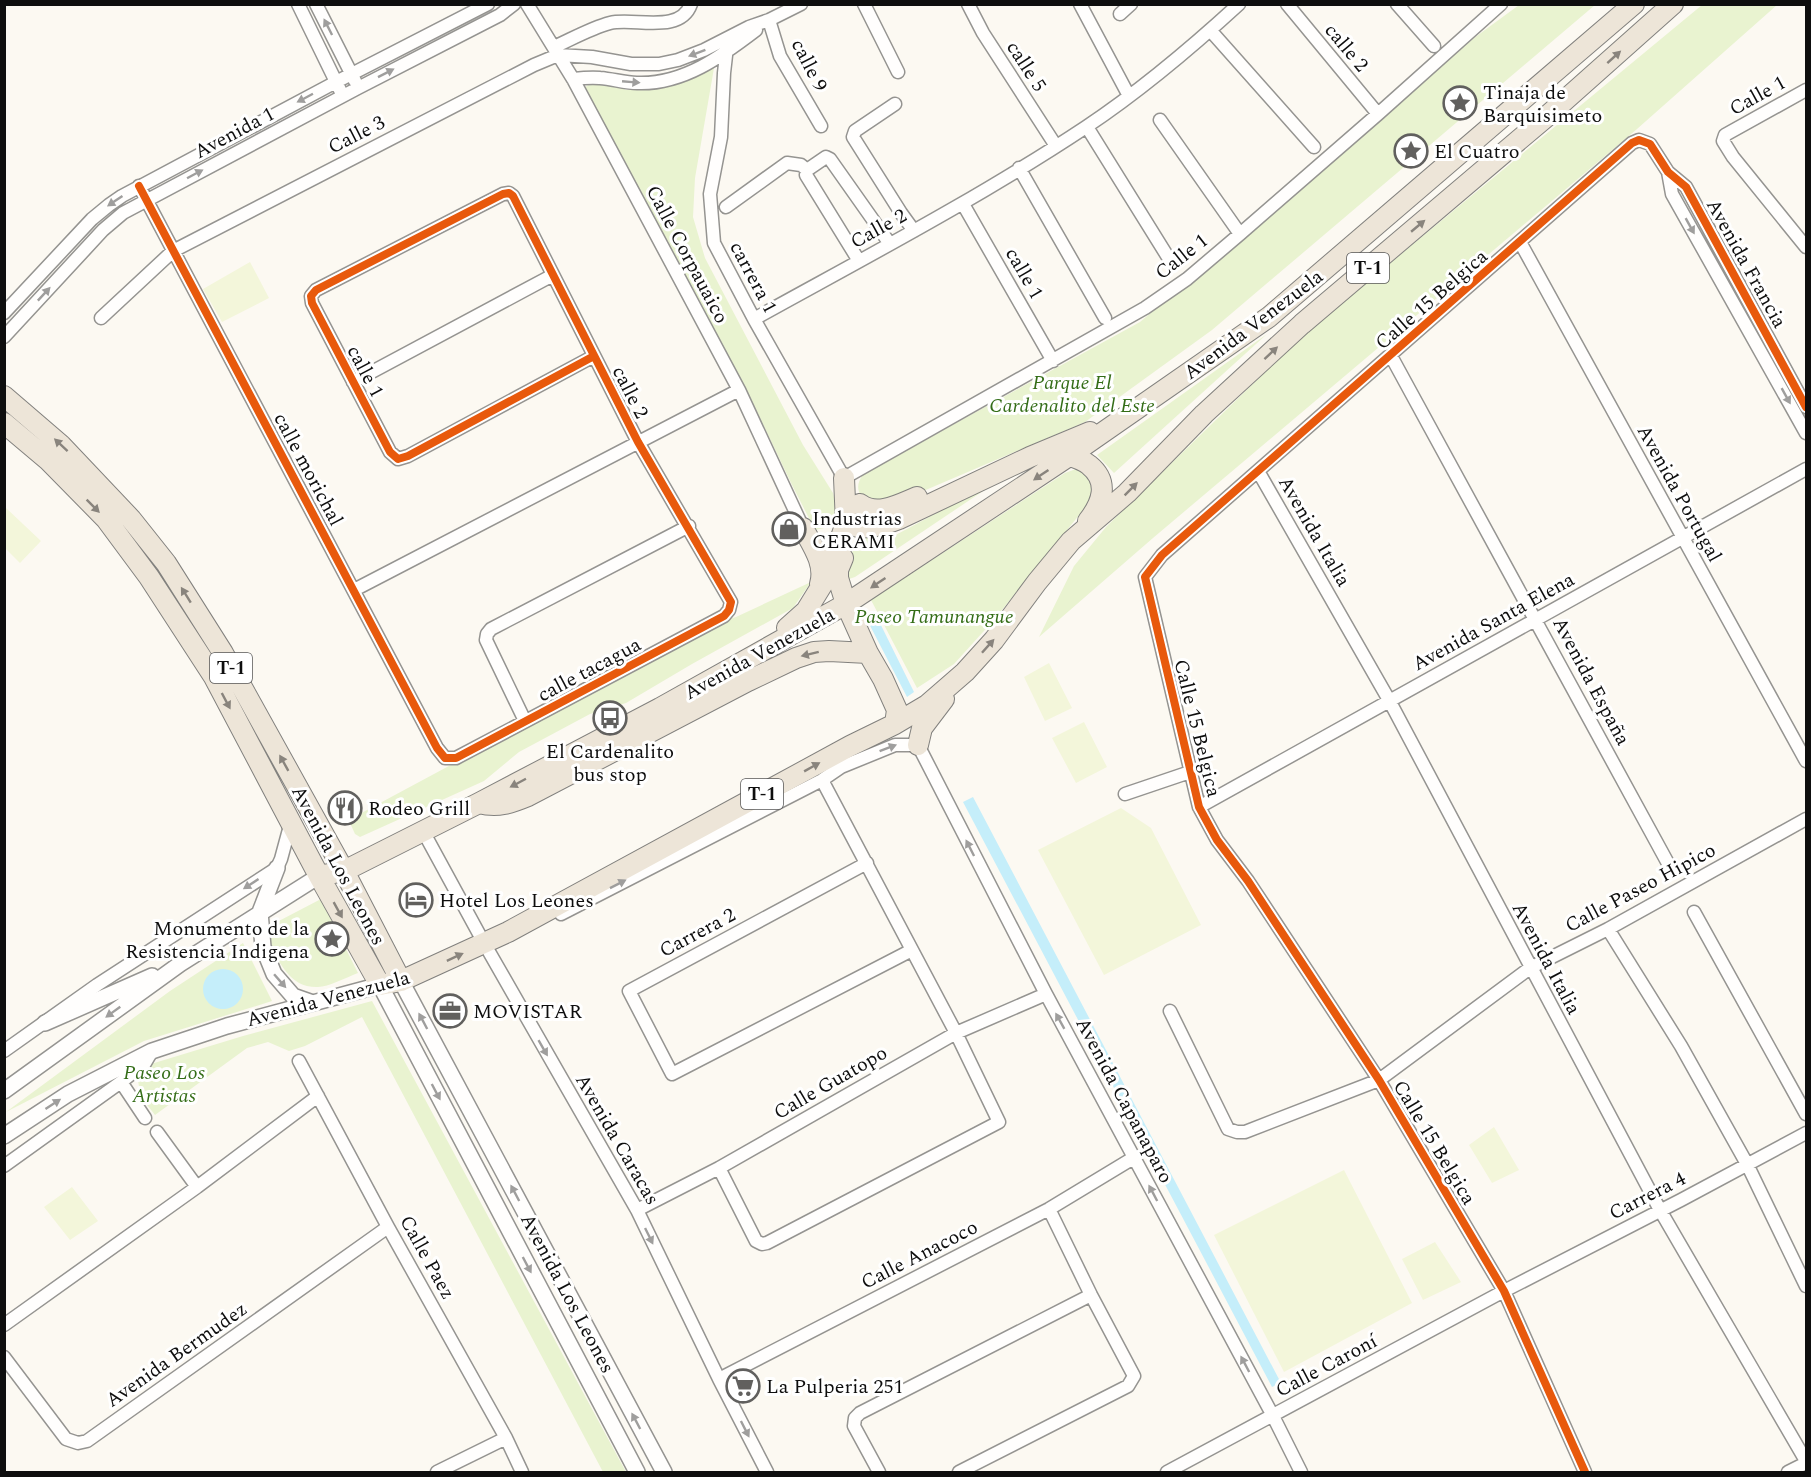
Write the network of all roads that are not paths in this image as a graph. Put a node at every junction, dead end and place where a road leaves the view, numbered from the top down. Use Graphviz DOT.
graph roads {
  1 [pos="298,4"];
  2 [pos="316,4"];
  3 [pos="488,4"];
  4 [pos="514,4"];
  5 [pos="527,4"];
  6 [pos="691,4"];
  7 [pos="801,4"];
  8 [pos="864,4"];
  9 [pos="968,4"];
  10 [pos="1080,4"];
  11 [pos="1131,4"];
  12 [pos="1239,4"];
  13 [pos="1287,4"];
  14 [pos="1397,4"];
  15 [pos="1501,4"];
  16 [pos="1634,4"];
  17 [pos="1673,4"];
  18 [pos="1120,14"];
  19 [pos="769,20"];
  20 [pos="1210,30"];
  21 [pos="728,38"];
  22 [pos="1434,46"];
  23 [pos="556,51"];
  24 [pos="727,53"];
  25 [pos="898,72"];
  26 [pos="351,74"];
  27 [pos="573,79"];
  28 [pos="336,82"];
  29 [pos="358,88"];
  30 [pos="1806,90"];
  31 [pos="343,96"];
  32 [pos="1129,96"];
  33 [pos="895,104"];
  34 [pos="1378,114"];
  35 [pos="1160,120"];
  36 [pos="821,126"];
  37 [pos="1087,127"];
  38 [pos="1056,146"];
  39 [pos="1314,147"];
  40 [pos="1019,168"];
  41 [pos="807,170"];
  42 [pos="1668,172"];
  43 [pos="139,186"];
  44 [pos="509,193"];
  45 [pos="146,200"];
  46 [pos="963,204"];
  47 [pos="726,207"];
  48 [pos="914,231"];
  49 [pos="1240,234"];
  50 [pos="1804,241"];
  51 [pos="1520,242"];
  52 [pos="890,244"];
  53 [pos="173,251"];
  54 [pos="859,261"];
  55 [pos="1172,262"];
  56 [pos="553,275"];
  57 [pos="4,313"];
  58 [pos="101,318"];
  59 [pos="1105,318"];
  60 [pos="754,319"];
  61 [pos="4,337"];
  62 [pos="594,356"];
  63 [pos="1391,356"];
  64 [pos="1053,362"];
  65 [pos="353,382"];
  66 [pos="739,390"];
  67 [pos="4,396"];
  68 [pos="1141,407"];
  69 [pos="1806,407"];
  70 [pos="4,423"];
  71 [pos="1806,433"];
  72 [pos="638,442"];
  73 [pos="1049,449"];
  74 [pos="1069,456"];
  75 [pos="1030,457"];
  76 [pos="1806,469"];
  77 [pos="1258,471"];
  78 [pos="844,478"];
  79 [pos="860,504"];
  80 [pos="688,526"];
  81 [pos="858,526"];
  82 [pos="803,528"];
  83 [pos="1682,537"];
  84 [pos="1071,542"];
  85 [pos="354,590"];
  86 [pos="819,591"];
  87 [pos="731,602"];
  88 [pos="846,604"];
  89 [pos="1536,620"];
  90 [pos="868,653"];
  91 [pos="965,672"];
  92 [pos="1389,700"];
  93 [pos="660,708"];
  94 [pos="525,721"];
  95 [pos="895,724"];
  96 [pos="918,745"];
  97 [pos="456,758"];
  98 [pos="1806,761"];
  99 [pos="1190,772"];
  100 [pos="822,780"];
  101 [pos="1125,794"];
  102 [pos="479,803"];
  103 [pos="1199,807"];
  104 [pos="1806,819"];
  105 [pos="291,821"];
  106 [pos="423,831"];
  107 [pos="867,863"];
  108 [pos="1670,867"];
  109 [pos="277,868"];
  110 [pos="344,871"];
  111 [pos="319,876"];
  112 [pos="260,912"];
  113 [pos="1694,912"];
  114 [pos="1608,929"];
  115 [pos="508,932"];
  116 [pos="484,944"];
  117 [pos="912,950"];
  118 [pos="180,963"];
  119 [pos="1530,968"];
  120 [pos="401,981"];
  121 [pos="380,985"];
  122 [pos="1046,994"];
  123 [pos="313,1003"];
  124 [pos="1170,1011"];
  125 [pos="45,1023"];
  126 [pos="956,1033"];
  127 [pos="4,1051"];
  128 [pos="152,1051"];
  129 [pos="299,1061"];
  130 [pos="1379,1080"];
  131 [pos="121,1082"];
  132 [pos="4,1091"];
  133 [pos="318,1096"];
  134 [pos="1806,1114"];
  135 [pos="145,1118"];
  136 [pos="157,1132"];
  137 [pos="1806,1132"];
  138 [pos="4,1136"];
  139 [pos="1134,1158"];
  140 [pos="1747,1164"];
  141 [pos="4,1166"];
  142 [pos="719,1168"];
  143 [pos="196,1186"];
  144 [pos="1049,1209"];
  145 [pos="637,1210"];
  146 [pos="1660,1210"];
  147 [pos="388,1227"];
  148 [pos="1806,1286"];
  149 [pos="1504,1291"];
  150 [pos="1091,1295"];
  151 [pos="4,1325"];
  152 [pos="4,1357"];
  153 [pos="719,1379"];
  154 [pos="1273,1416"];
  155 [pos="506,1438"];
  156 [pos="1806,1462"];
  157 [pos="437,1473"];
  158 [pos="522,1473"];
  159 [pos="637,1473"];
  160 [pos="664,1473"];
  161 [pos="767,1473"];
  162 [pos="879,1473"];
  163 [pos="959,1473"];
  164 [pos="1167,1473"];
  165 [pos="1301,1473"];
  166 [pos="1586,1473"];
  167 [pos="1788,1473"];
  1 -- 28 [label="street"];
  26 -- 2 [label="street, one-way"];
  3 -- 26 [label="street, Avenida 1"];
  29 -- 4 [label="street, Avenida 1, one-way"];
  5 -- 23 [label="street, Calle Corpauaico"];
  6 -- 23 [label="street, Calle 3"];
  7 -- 19 [label="street"];
  8 -- 25 [label="street"];
  9 -- 38 [label="street, calle 5"];
  10 -- 32 [label="street"];
  11 -- 18 [label="street"];
  12 -- 20 [label="street, Calle 2"];
  13 -- 34 [label="street, calle 2"];
  14 -- 22 [label="street"];
  15 -- 34 [label="street, Calle 1"];
  16 -- 68 [label="main road, Avenida Venezuela / T-1"];
  84 -- 17 [label="main road, Avenida Venezuela / T-1, one-way"];
  19 -- 21 [label="street"];
  19 -- 24 [label="street"];
  19 -- 36 [label="street, calle 9"];
  20 -- 32 [label="street, Calle 2"];
  20 -- 39 [label="street"];
  21 -- 23 [label="street, one-way"];
  21 -- 24 [label="street, carrera 1"];
  23 -- 27 [label="street, Calle Corpauaico"];
  23 -- 53 [label="street, Calle 3"];
  27 -- 24 [label="street, one-way"];
  24 -- 60 [label="street, carrera 1"];
  26 -- 28 [label="street, Avenida 1"];
  26 -- 29 [label="street"];
  27 -- 66 [label="street, Calle Corpauaico"];
  28 -- 31 [label="street"];
  28 -- 43 [label="street, Avenida 1, one-way"];
  29 -- 31 [label="street, Avenida 1"];
  30 -- 50 [label="street, Calle 1"];
  45 -- 31 [label="street, Avenida 1, one-way"];
  32 -- 37 [label="street, Calle 2"];
  33 -- 48 [label="street"];
  34 -- 49 [label="street, Calle 1"];
  35 -- 49 [label="street"];
  37 -- 38 [label="street, Calle 2"];
  37 -- 55 [label="street, Calle 1"];
  38 -- 40 [label="street, Calle 2"];
  40 -- 46 [label="street, Calle 2"];
  40 -- 59 [label="street"];
  41 -- 47 [label="street"];
  41 -- 52 [label="street"];
  41 -- 54 [label="street"];
  42 -- 51 [label="street, Calle 15 Belgica"];
  42 -- 69 [label="street, Avenida Francia"];
  42 -- 71 [label="street, Avenida Francia, one-way"];
  43 -- 45 [label="street, calle morichal"];
  43 -- 57 [label="street, Avenida 1, one-way"];
  44 -- 56 [label="street, calle 2"];
  44 -- 65 [label="street, calle 1"];
  45 -- 53 [label="street, calle morichal"];
  61 -- 45 [label="street, Avenida 1, one-way"];
  46 -- 48 [label="street, Calle 2"];
  46 -- 64 [label="street, calle 1"];
  48 -- 52 [label="street, Calle 2"];
  49 -- 64 [label="street, Calle 1"];
  51 -- 63 [label="street, Calle 15 Belgica"];
  51 -- 83 [label="street, Avenida Portugal"];
  52 -- 54 [label="street, Calle 2"];
  53 -- 58 [label="street, Calle 3"];
  53 -- 85 [label="street, calle morichal"];
  54 -- 60 [label="street, Calle 2"];
  56 -- 62 [label="street, calle 2"];
  56 -- 65 [label="street"];
  60 -- 78 [label="street, carrera 1"];
  62 -- 65 [label="street, calle 1"];
  62 -- 72 [label="street, calle 2"];
  63 -- 77 [label="street, Calle 15 Belgica"];
  63 -- 89 [label="street, Avenida España"];
  64 -- 78 [label="street, Calle 1"];
  66 -- 72 [label="street"];
  66 -- 82 [label="street, Calle Corpauaico"];
  110 -- 67 [label="main road, Avenida Los Leones / T-1, one-way"];
  68 -- 73 [label="main road"];
  68 -- 74 [label="main road, Avenida Venezuela / T-1"];
  70 -- 105 [label="main road, Avenida Los Leones / T-1, one-way"];
  72 -- 80 [label="street, calle 2"];
  72 -- 85 [label="street"];
  73 -- 74 [label="main road"];
  73 -- 75 [label="main road"];
  74 -- 84 [label="main road"];
  74 -- 88 [label="main road, Avenida Venezuela / T-1, one-way"];
  75 -- 79 [label="main road"];
  75 -- 81 [label="main road"];
  76 -- 83 [label="street, Avenida Santa Elena"];
  77 -- 92 [label="street, Avenida Italia"];
  77 -- 99 [label="street, Calle 15 Belgica"];
  78 -- 79 [label="main road"];
  78 -- 86 [label="main road"];
  79 -- 81 [label="main road"];
  80 -- 87 [label="street, calle 2"];
  80 -- 94 [label="street"];
  81 -- 88 [label="main road"];
  82 -- 86 [label="main road"];
  83 -- 89 [label="street, Avenida Santa Elena"];
  83 -- 98 [label="street, Avenida Portugal"];
  91 -- 84 [label="main road, Avenida Venezuela / T-1, one-way"];
  85 -- 97 [label="street, calle morichal"];
  86 -- 93 [label="main road"];
  87 -- 94 [label="street, calle tacagua"];
  88 -- 90 [label="main road"];
  88 -- 93 [label="main road, Avenida Venezuela / T-1"];
  89 -- 92 [label="street, Avenida Santa Elena"];
  89 -- 108 [label="street, Avenida España"];
  90 -- 95 [label="main road"];
  90 -- 102 [label="main road, one-way"];
  91 -- 95 [label="main road, Avenida Venezuela / T-1"];
  91 -- 96 [label="main road"];
  92 -- 103 [label="street, Avenida Santa Elena"];
  92 -- 119 [label="street, Avenida Italia"];
  93 -- 102 [label="main road, Avenida Venezuela / T-1, one-way"];
  94 -- 97 [label="street, calle tacagua"];
  115 -- 95 [label="main road, Avenida Venezuela / T-1, one-way"];
  100 -- 96 [label="street, one-way"];
  122 -- 96 [label="street, Avenida Capanaparo, one-way"];
  99 -- 101 [label="street"];
  99 -- 103 [label="street, Calle 15 Belgica"];
  100 -- 107 [label="street"];
  115 -- 100 [label="street, one-way"];
  102 -- 106 [label="main road, Avenida Venezuela / T-1"];
  103 -- 130 [label="street, Calle 15 Belgica"];
  104 -- 114 [label="street, Calle Paseo Hipico"];
  105 -- 109 [label="street"];
  105 -- 111 [label="main road, Avenida Los Leones / T-1"];
  106 -- 110 [label="main road, Avenida Venezuela / T-1"];
  106 -- 116 [label="street, Avenida Caracas"];
  107 -- 117 [label="street"];
  107 -- 117 [label="street, Carrera 2"];
  109 -- 112 [label="street"];
  109 -- 125 [label="street, one-way"];
  110 -- 111 [label="main road, Avenida Venezuela / T-1"];
  110 -- 120 [label="main road, Avenida Los Leones / T-1"];
  111 -- 112 [label="street, Avenida Venezuela"];
  111 -- 121 [label="main road, Avenida Los Leones / T-1, one-way"];
  112 -- 118 [label="street, Avenida Venezuela"];
  112 -- 123 [label="street, one-way"];
  113 -- 134 [label="street"];
  114 -- 119 [label="street, Calle Paseo Hipico"];
  114 -- 140 [label="street"];
  115 -- 116 [label="main road, Avenida Venezuela / T-1"];
  120 -- 116 [label="main road, Avenida Venezuela / T-1, one-way"];
  116 -- 145 [label="street, Avenida Caracas, one-way"];
  117 -- 126 [label="street"];
  118 -- 125 [label="street"];
  118 -- 132 [label="street, Avenida Venezuela, one-way"];
  119 -- 130 [label="street, Calle Paseo Hipico"];
  119 -- 146 [label="street, Avenida Italia"];
  120 -- 121 [label="main road, Avenida Venezuela / T-1"];
  160 -- 120 [label="street, Avenida Los Leones, one-way"];
  121 -- 123 [label="street, Avenida Venezuela"];
  121 -- 159 [label="street, Avenida Los Leones, one-way"];
  122 -- 126 [label="street, Calle Guatopo"];
  139 -- 122 [label="street, Avenida Capanaparo, one-way"];
  123 -- 128 [label="street, Avenida Venezuela"];
  124 -- 130 [label="street, Calle Paseo Hipico"];
  125 -- 127 [label="street"];
  126 -- 142 [label="street, Calle Guatopo"];
  126 -- 142 [label="street"];
  128 -- 131 [label="street, Avenida Venezuela"];
  138 -- 128 [label="street, Avenida Venezuela, one-way"];
  129 -- 133 [label="street, Calle Paez"];
  130 -- 149 [label="street, Calle 15 Belgica"];
  131 -- 135 [label="street"];
  131 -- 141 [label="street, Avenida Venezuela"];
  133 -- 143 [label="street"];
  133 -- 147 [label="street, Calle Paez"];
  136 -- 143 [label="street"];
  137 -- 140 [label="street, Carrera 4"];
  139 -- 144 [label="street, Calle Anacoco"];
  154 -- 139 [label="street, Avenida Capanaparo, one-way"];
  140 -- 146 [label="street, Carrera 4"];
  140 -- 148 [label="street"];
  142 -- 145 [label="street, Calle Guatopo"];
  143 -- 151 [label="street"];
  144 -- 150 [label="street"];
  144 -- 153 [label="street, Calle Anacoco"];
  145 -- 153 [label="street, Avenida Caracas, one-way"];
  146 -- 149 [label="street, Carrera 4"];
  146 -- 156 [label="street, Avenida Italia"];
  147 -- 152 [label="street, Avenida Bermudez"];
  147 -- 155 [label="street, Calle Paez"];
  149 -- 154 [label="street, Calle Caroní"];
  149 -- 166 [label="street, Calle 15 Belgica"];
  150 -- 162 [label="street"];
  150 -- 163 [label="street"];
  153 -- 161 [label="street, Avenida Caracas, one-way"];
  154 -- 164 [label="street, Calle Caroní"];
  154 -- 165 [label="street, Avenida Capanaparo"];
  155 -- 157 [label="street"];
  155 -- 158 [label="street, Calle Paez"];
  156 -- 167 [label="street"];
}
